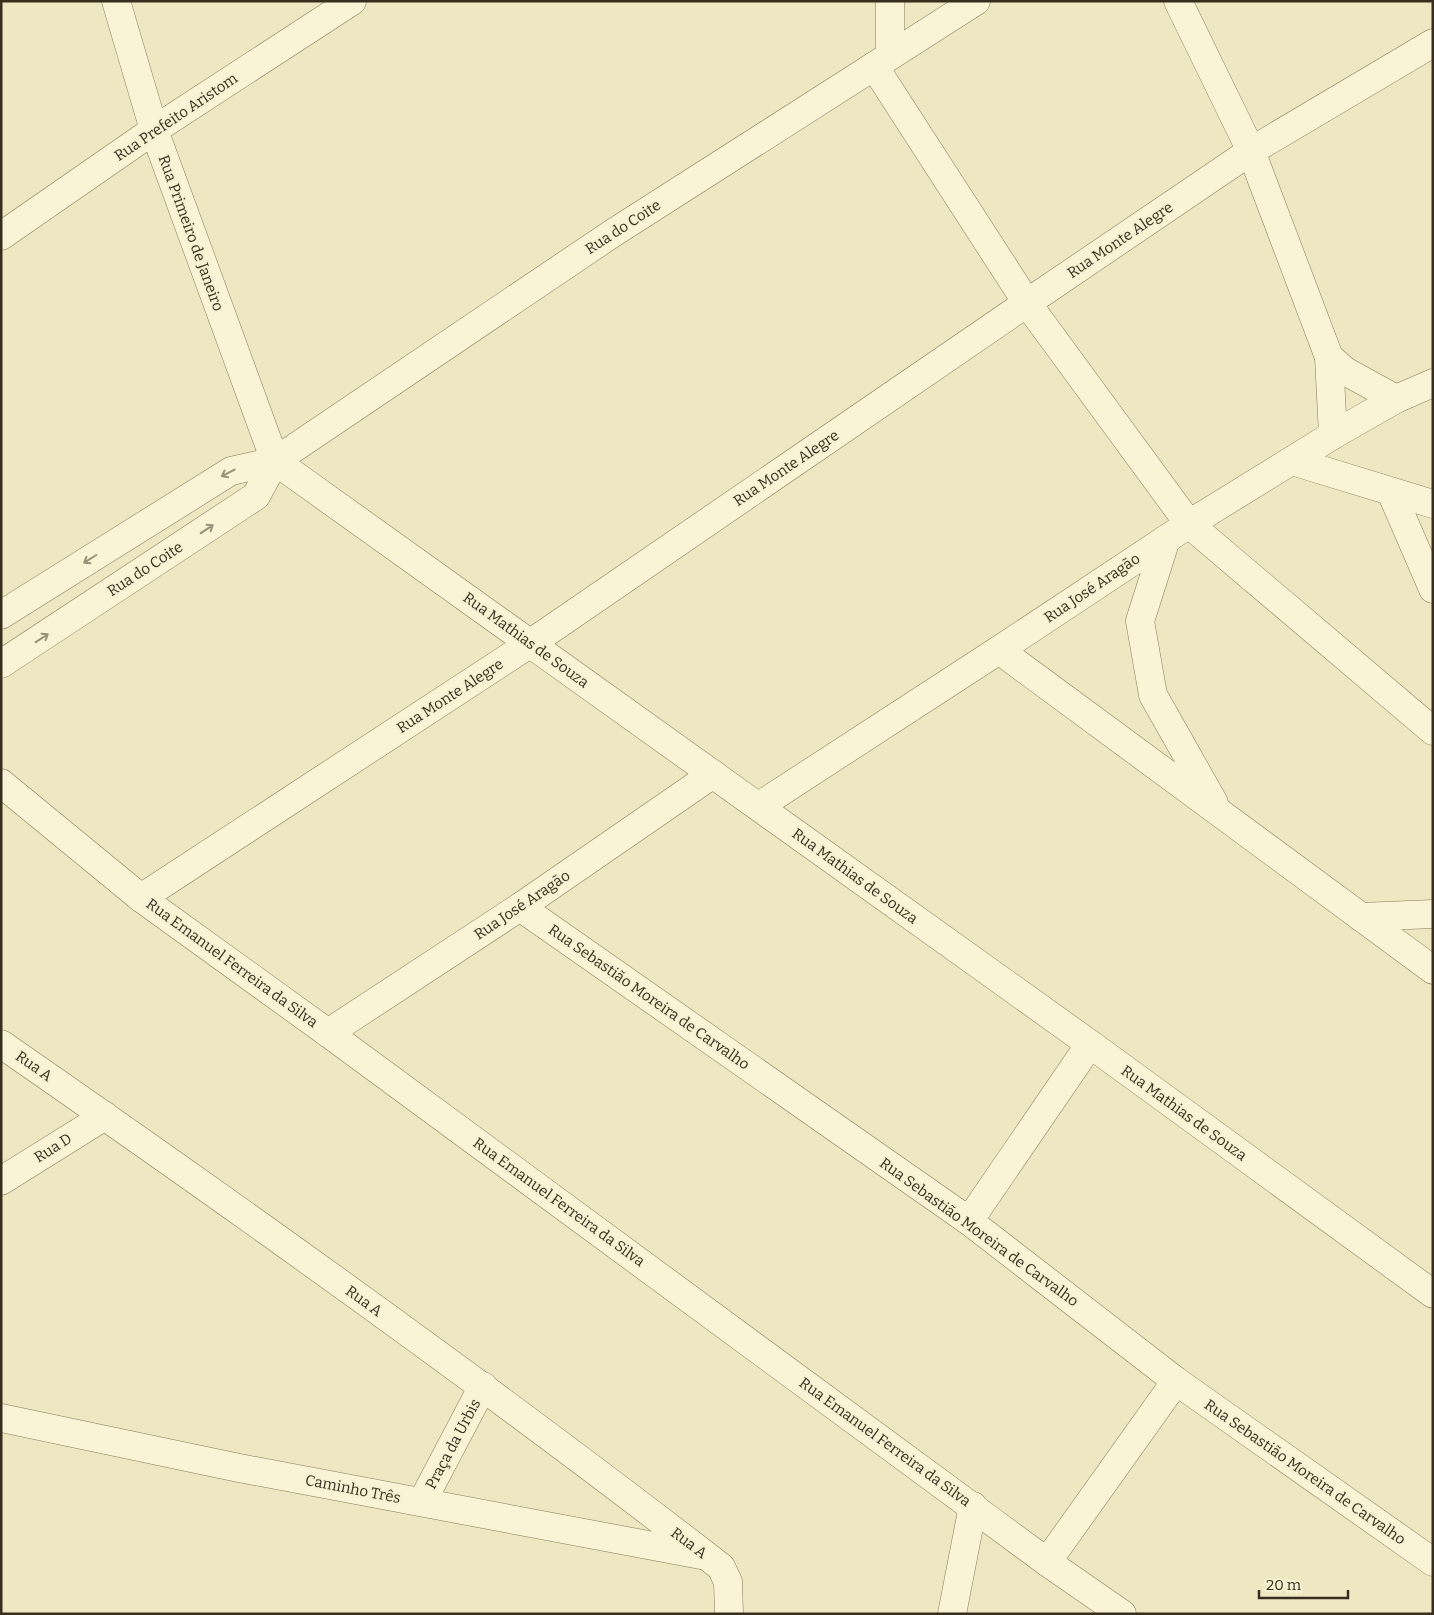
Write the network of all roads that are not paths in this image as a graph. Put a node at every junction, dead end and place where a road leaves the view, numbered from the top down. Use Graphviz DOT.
graph roads {
  1 [pos="116,1"];
  2 [pos="352,1"];
  3 [pos="890,1"];
  4 [pos="976,1"];
  5 [pos="1178,1"];
  6 [pos="1433,42"];
  7 [pos="882,61"];
  8 [pos="154,130"];
  9 [pos="1251,151"];
  10 [pos="1,236"];
  11 [pos="1026,303"];
  12 [pos="1329,357"];
  13 [pos="1433,383"];
  14 [pos="1396,399"];
  15 [pos="1333,435"];
  16 [pos="275,461"];
  17 [pos="1292,461"];
  18 [pos="1391,492"];
  19 [pos="1433,504"];
  20 [pos="1189,524"];
  21 [pos="1166,539"];
  22 [pos="1433,589"];
  23 [pos="1,615"];
  24 [pos="530,644"];
  25 [pos="999,650"];
  26 [pos="1,664"];
  27 [pos="1433,731"];
  28 [pos="713,774"];
  29 [pos="1,783"];
  30 [pos="758,806"];
  31 [pos="1219,812"];
  32 [pos="141,898"];
  33 [pos="520,907"];
  34 [pos="1433,914"];
  35 [pos="1361,917"];
  36 [pos="1433,970"];
  37 [pos="328,1033"];
  38 [pos="1,1044"];
  39 [pos="1090,1044"];
  40 [pos="105,1116"];
  41 [pos="1,1181"];
  42 [pos="969,1221"];
  43 [pos="1433,1294"];
  44 [pos="1176,1381"];
  45 [pos="483,1386"];
  46 [pos="1,1418"];
  47 [pos="422,1502"];
  48 [pos="973,1506"];
  49 [pos="713,1562"];
  50 [pos="1047,1562"];
  51 [pos="1433,1562"];
  52 [pos="729,1614"];
  53 [pos="952,1614"];
  54 [pos="1122,1614"];
  1 -- 8 [label="street, Rua Primeiro de Janeiro"];
  2 -- 8 [label="street, Rua Prefeito Aristom"];
  3 -- 7 [label="street"];
  4 -- 7 [label="street, Rua do Coite"];
  5 -- 9 [label="street"];
  6 -- 9 [label="street, Rua Monte Alegre"];
  7 -- 11 [label="street"];
  7 -- 16 [label="street, Rua do Coite"];
  8 -- 10 [label="street, Rua Prefeito Aristom"];
  8 -- 16 [label="street, Rua Primeiro de Janeiro"];
  9 -- 11 [label="street, Rua Monte Alegre"];
  9 -- 12 [label="street"];
  11 -- 20 [label="street"];
  11 -- 24 [label="street, Rua Monte Alegre"];
  12 -- 14 [label="street"];
  12 -- 15 [label="street"];
  13 -- 14 [label="street, Rua José Aragão"];
  14 -- 15 [label="street, Rua José Aragão"];
  15 -- 17 [label="street, Rua José Aragão"];
  16 -- 23 [label="street, Rua do Coite, one-way"];
  16 -- 24 [label="street, Rua Mathias de Souza"];
  26 -- 16 [label="street, Rua do Coite, one-way"];
  17 -- 18 [label="street"];
  17 -- 20 [label="street, Rua José Aragão"];
  18 -- 19 [label="street"];
  18 -- 22 [label="street"];
  20 -- 21 [label="street, Rua José Aragão"];
  20 -- 27 [label="street"];
  21 -- 25 [label="street, Rua José Aragão"];
  21 -- 31 [label="street"];
  24 -- 28 [label="street, Rua Mathias de Souza"];
  24 -- 32 [label="street, Rua Monte Alegre"];
  25 -- 30 [label="street, Rua José Aragão"];
  25 -- 31 [label="street"];
  28 -- 30 [label="street, Rua Mathias de Souza"];
  28 -- 33 [label="street, Rua José Aragão"];
  29 -- 32 [label="street, Rua Emanuel Ferreira da Silva"];
  30 -- 39 [label="street, Rua Mathias de Souza"];
  31 -- 35 [label="street"];
  32 -- 37 [label="street, Rua Emanuel Ferreira da Silva"];
  33 -- 37 [label="street, Rua José Aragão"];
  33 -- 42 [label="street, Rua Sebastião Moreira de Carvalho"];
  34 -- 35 [label="street"];
  35 -- 36 [label="street"];
  37 -- 48 [label="street, Rua Emanuel Ferreira da Silva"];
  38 -- 40 [label="street, Rua A"];
  39 -- 42 [label="street"];
  39 -- 43 [label="street, Rua Mathias de Souza"];
  40 -- 41 [label="street, Rua D"];
  40 -- 45 [label="street, Rua A"];
  42 -- 44 [label="street, Rua Sebastião Moreira de Carvalho"];
  44 -- 50 [label="street"];
  44 -- 51 [label="street, Rua Sebastião Moreira de Carvalho"];
  45 -- 47 [label="street, Praça da Urbis"];
  45 -- 49 [label="street, Rua A"];
  46 -- 47 [label="street, Caminho Três"];
  47 -- 49 [label="street, Caminho Três"];
  48 -- 50 [label="street, Rua Emanuel Ferreira da Silva"];
  48 -- 53 [label="street"];
  49 -- 52 [label="street"];
  50 -- 54 [label="street, Rua Emanuel Ferreira da Silva"];
}
